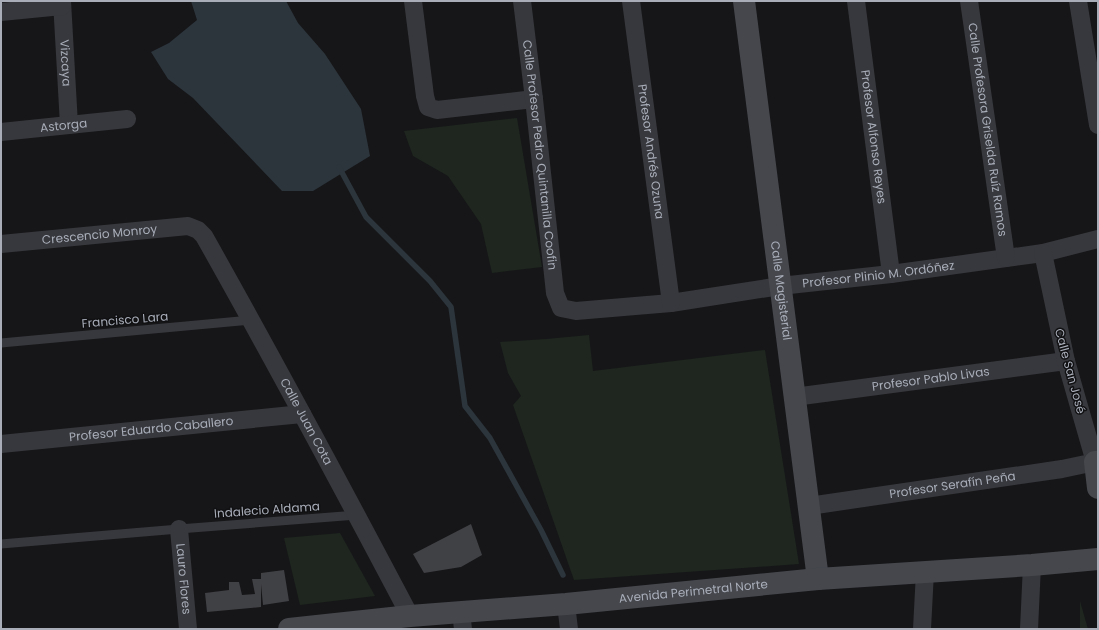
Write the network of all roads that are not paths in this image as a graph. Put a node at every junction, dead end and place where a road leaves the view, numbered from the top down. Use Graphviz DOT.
graph roads {
  1 [pos="413,1"];
  2 [pos="522,1"];
  3 [pos="631,1"];
  4 [pos="744,1"];
  5 [pos="856,1"];
  6 [pos="969,1"];
  7 [pos="1078,1"];
  8 [pos="62,4"];
  9 [pos="1,12"];
  10 [pos="534,99"];
  11 [pos="127,119"];
  12 [pos="1098,124"];
  13 [pos="68,125"];
  14 [pos="1,132"];
  15 [pos="198,230"];
  16 [pos="1098,239"];
  17 [pos="1,244"];
  18 [pos="1043,253"];
  19 [pos="1006,258"];
  20 [pos="891,274"];
  21 [pos="780,286"];
  22 [pos="671,303"];
  23 [pos="561,308"];
  24 [pos="251,320"];
  25 [pos="1,343"];
  26 [pos="1066,361"];
  27 [pos="794,397"];
  28 [pos="302,414"];
  29 [pos="1,444"];
  30 [pos="1097,462"];
  31 [pos="1098,488"];
  32 [pos="808,506"];
  33 [pos="357,515"];
  34 [pos="179,529"];
  35 [pos="1,544"];
  36 [pos="1098,559"];
  37 [pos="1032,565"];
  38 [pos="925,572"];
  39 [pos="818,579"];
  40 [pos="566,604"];
  41 [pos="410,616"];
  42 [pos="462,620"];
  43 [pos="358,625"];
  44 [pos="188,629"];
  45 [pos="289,629"];
  46 [pos="569,629"];
  47 [pos="922,629"];
  48 [pos="1029,629"];
  1 -- 10 [label="street"];
  2 -- 10 [label="street, Calle Profesor Pedro Quintanilla Coofin"];
  3 -- 22 [label="street, Profesor Andrés Ozuna"];
  4 -- 21 [label="street, Calle Magisterial"];
  5 -- 20 [label="street, Profesor Alfonso Reyes"];
  6 -- 19 [label="street, Calle Profesora Griselda Ruíz Ramos"];
  7 -- 12 [label="street"];
  8 -- 9 [label="street"];
  8 -- 13 [label="street, Vizcaya"];
  10 -- 23 [label="street, Calle Profesor Pedro Quintanilla Coofin"];
  11 -- 13 [label="street, Astorga"];
  13 -- 14 [label="street, Astorga"];
  15 -- 17 [label="street, Crescencio Monroy"];
  15 -- 24 [label="street, Calle Juan Cota"];
  16 -- 18 [label="street, Profesor Plinio M. Ordóñez"];
  18 -- 19 [label="street, Profesor Plinio M. Ordóñez"];
  18 -- 26 [label="street, Calle San José"];
  19 -- 20 [label="street, Profesor Plinio M. Ordóñez"];
  20 -- 21 [label="street, Profesor Plinio M. Ordóñez"];
  21 -- 22 [label="street, Profesor Plinio M. Ordóñez"];
  21 -- 27 [label="street, Calle Magisterial"];
  22 -- 23 [label="street, Profesor Plinio M. Ordóñez"];
  24 -- 25 [label="lane, Francisco Lara"];
  24 -- 28 [label="street, Calle Juan Cota"];
  26 -- 27 [label="street, Profesor Pablo Livas"];
  26 -- 30 [label="street, Calle San José"];
  27 -- 32 [label="street, Calle Magisterial"];
  28 -- 29 [label="street, Profesor Eduardo Caballero"];
  28 -- 33 [label="street, Calle Juan Cota"];
  30 -- 31 [label="street, Calle San José"];
  30 -- 32 [label="street, Profesor Serafín Peña"];
  32 -- 39 [label="street, Calle Magisterial"];
  33 -- 34 [label="lane, Indalecio Aldama"];
  33 -- 41 [label="street, Calle Juan Cota"];
  34 -- 35 [label="lane, Indalecio Aldama"];
  34 -- 44 [label="street, Lauro Flores"];
  36 -- 37 [label="street, Avenida Perimetral Norte"];
  37 -- 38 [label="street, Avenida Perimetral Norte"];
  37 -- 48 [label="street"];
  38 -- 39 [label="street, Avenida Perimetral Norte"];
  38 -- 47 [label="street"];
  39 -- 40 [label="street, Avenida Perimetral Norte"];
  40 -- 42 [label="street, Avenida Perimetral Norte"];
  40 -- 46 [label="street"];
  41 -- 42 [label="street, Avenida Perimetral Norte"];
  41 -- 43 [label="street, Avenida Perimetral Norte"];
  43 -- 45 [label="street, Avenida Perimetral Norte"];
}
